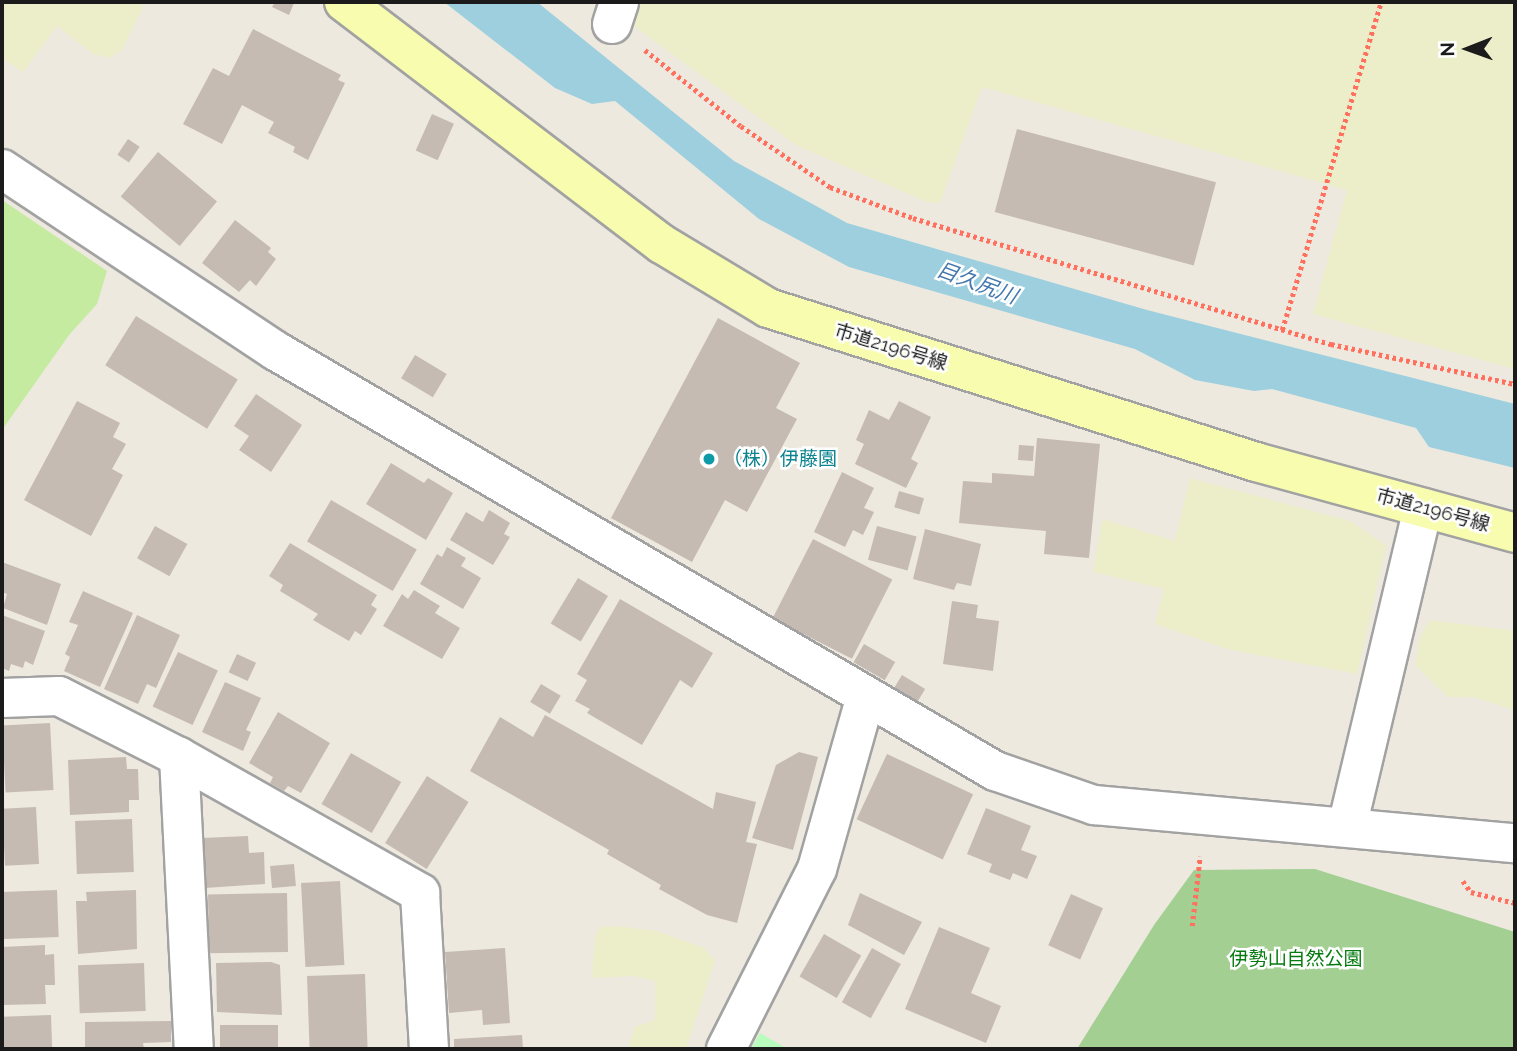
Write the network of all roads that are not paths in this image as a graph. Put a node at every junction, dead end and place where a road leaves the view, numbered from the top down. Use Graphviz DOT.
graph roads {
  1 [pos="345,2"];
  2 [pos="2,169"];
  3 [pos="1423,508"];
  4 [pos="1515,533"];
  5 [pos="2,698"];
  6 [pos="865,699"];
  7 [pos="179,757"];
  8 [pos="1347,827"];
  9 [pos="1515,843"];
  10 [pos="194,1049"];
  11 [pos="429,1049"];
  12 [pos="726,1049"];
  1 -- 3 [label="street, 市道2196号線"];
  2 -- 6 [label="street"];
  3 -- 4 [label="street, 市道2196号線"];
  3 -- 8 [label="street"];
  5 -- 7 [label="street"];
  6 -- 8 [label="street"];
  6 -- 12 [label="street"];
  7 -- 10 [label="street"];
  7 -- 11 [label="street"];
  8 -- 9 [label="street"];
}
